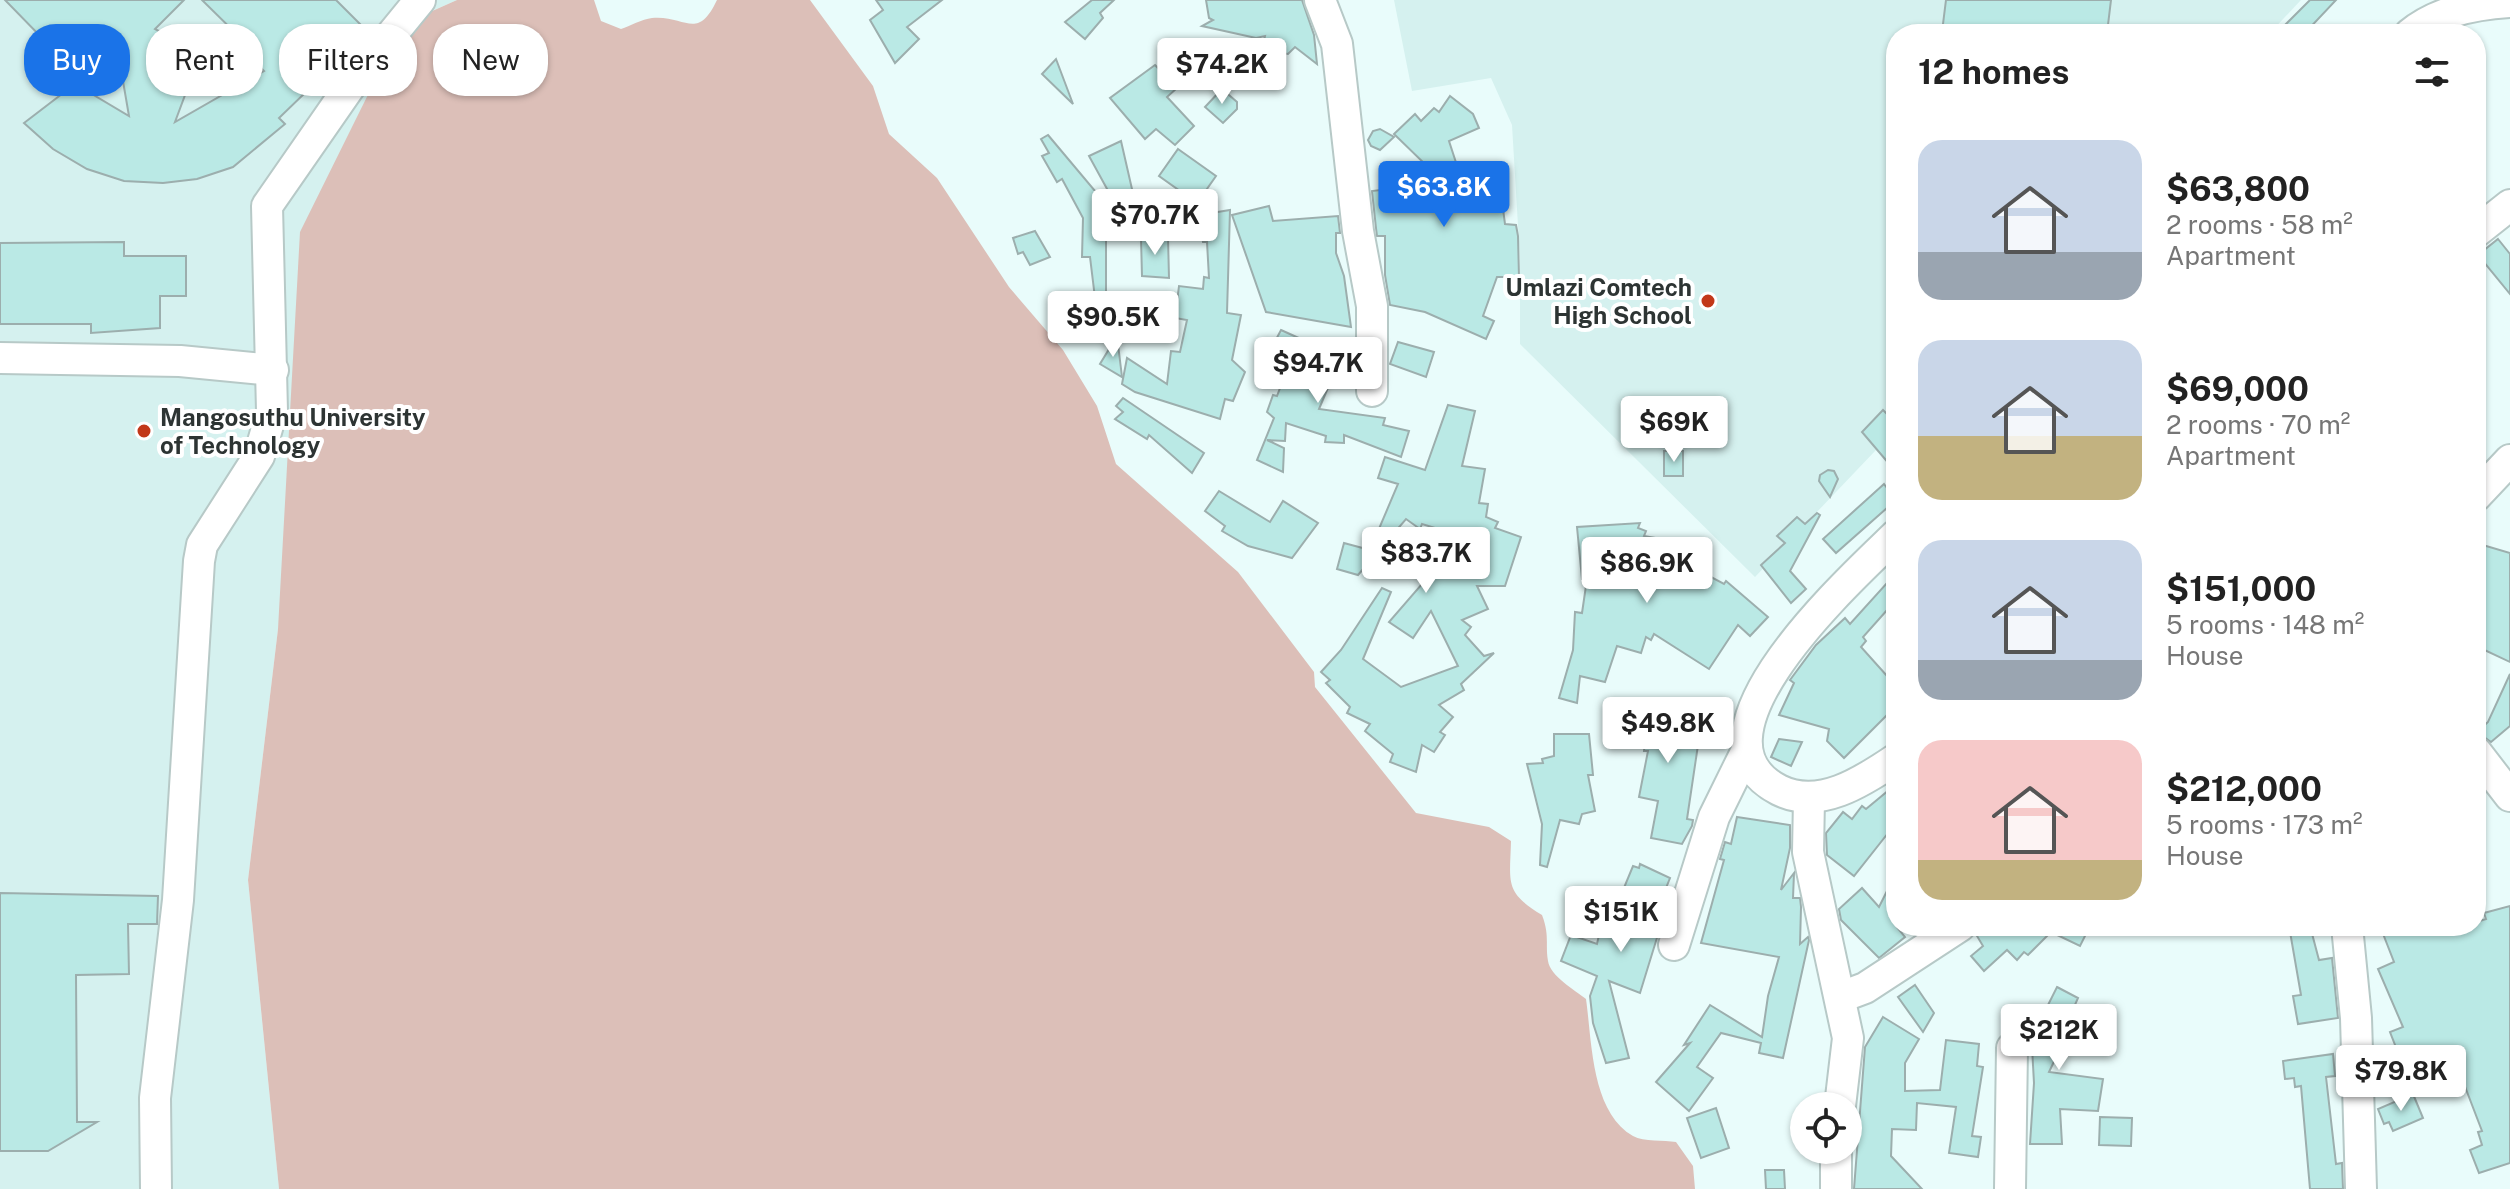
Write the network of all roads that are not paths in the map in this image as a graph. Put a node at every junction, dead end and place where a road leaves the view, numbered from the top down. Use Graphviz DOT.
graph roads {
  1 [pos="420,0"];
  2 [pos="1320,0"];
  3 [pos="2510,2"];
  4 [pos="2428,24"];
  5 [pos="2510,205"];
  6 [pos="2486,224"];
  7 [pos="0,358"];
  8 [pos="273,370"];
  9 [pos="1372,391"];
  10 [pos="2510,460"];
  11 [pos="2486,485"];
  12 [pos="1886,545"];
  13 [pos="1745,754"];
  14 [pos="1886,765"];
  15 [pos="2486,765"];
  16 [pos="2510,796"];
  17 [pos="1809,799"];
  18 [pos="1945,936"];
  19 [pos="2348,936"];
  20 [pos="1674,945"];
  21 [pos="1841,997"];
  22 [pos="2012,1048"];
  23 [pos="1842,1092"];
  24 [pos="1836,1164"];
  25 [pos="156,1189"];
  26 [pos="1836,1189"];
  27 [pos="2010,1189"];
  28 [pos="2361,1189"];
  1 -- 8 [label="street"];
  2 -- 9 [label="street"];
  3 -- 4 [label="street"];
  5 -- 6 [label="street"];
  7 -- 8 [label="street"];
  8 -- 25 [label="street"];
  10 -- 11 [label="street"];
  12 -- 13 [label="street"];
  13 -- 17 [label="street"];
  13 -- 20 [label="street"];
  14 -- 17 [label="street"];
  15 -- 16 [label="street"];
  17 -- 21 [label="street"];
  18 -- 21 [label="street"];
  19 -- 28 [label="street"];
  21 -- 23 [label="street"];
  22 -- 27 [label="street"];
  24 -- 26 [label="street"];
}
